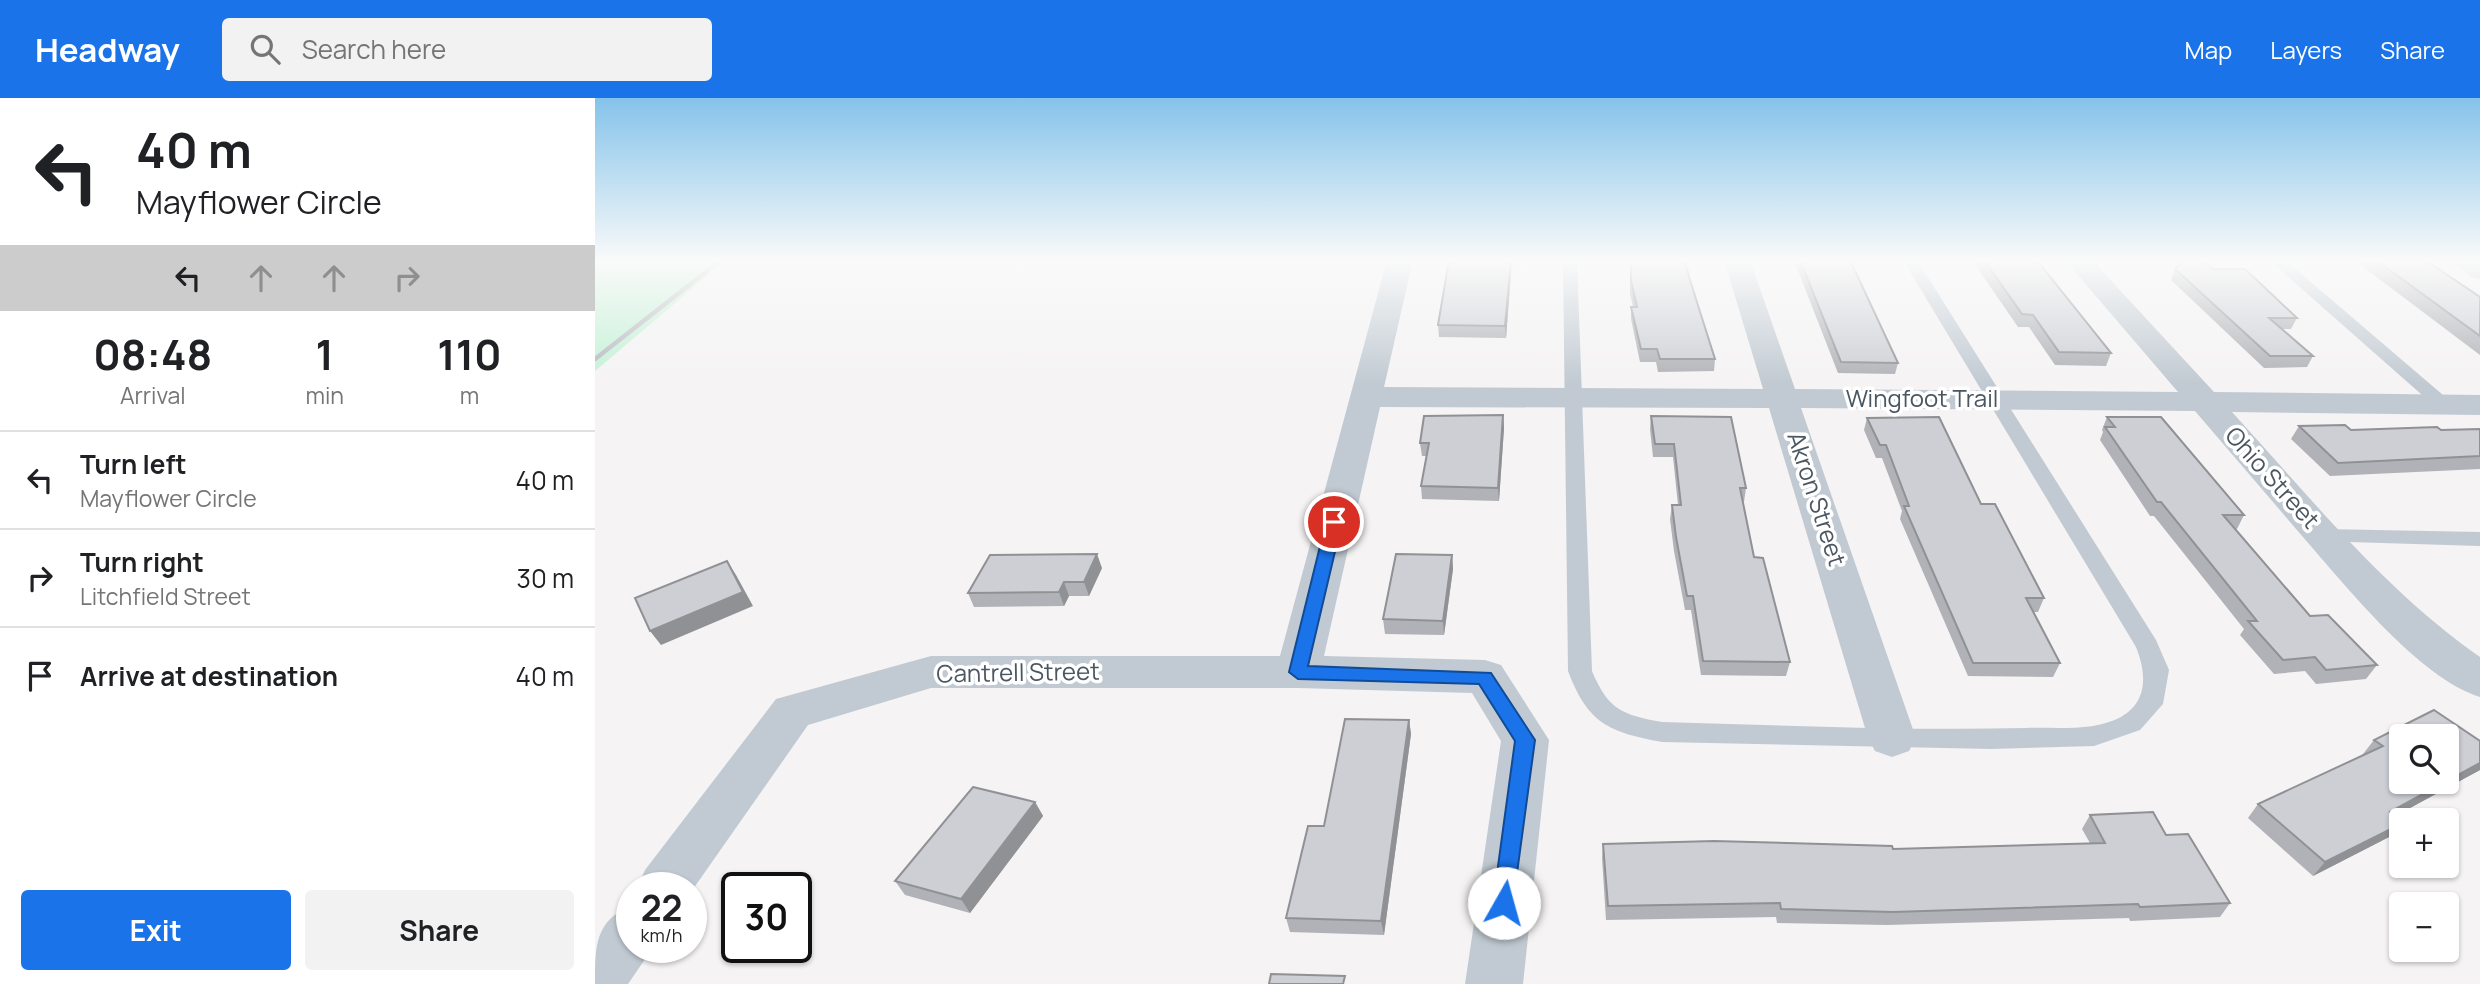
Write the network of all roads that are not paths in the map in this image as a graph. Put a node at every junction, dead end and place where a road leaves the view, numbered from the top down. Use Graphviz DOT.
graph roads {
  1 [pos="1389,301"];
  2 [pos="1572,301"];
  3 [pos="1751,301"];
  4 [pos="1935,301"];
  5 [pos="2114,301"];
  6 [pos="2324,301"];
  7 [pos="1364,397"];
  8 [pos="1783,398"];
  9 [pos="1576,399"];
  10 [pos="1994,399"];
  11 [pos="2203,402"];
  12 [pos="2444,405"];
  13 [pos="2480,405"];
  14 [pos="2324,536"];
  15 [pos="2480,539"];
  16 [pos="1298,672"];
  17 [pos="2480,680"];
  18 [pos="1892,738"];
  19 [pos="675,872"];
  20 [pos="616,953"];
  21 [pos="595,982"];
  22 [pos="1494,984"];
  1 -- 7 [label="street"];
  2 -- 9 [label="lane"];
  3 -- 8 [label="street, Akron Street"];
  4 -- 10 [label="lane"];
  5 -- 11 [label="street, Ohio Street"];
  6 -- 12 [label="lane"];
  7 -- 9 [label="street, Wingfoot Trail"];
  7 -- 16 [label="street"];
  8 -- 9 [label="street, Wingfoot Trail"];
  8 -- 10 [label="street, Wingfoot Trail"];
  8 -- 18 [label="street, Akron Street"];
  9 -- 18 [label="lane"];
  10 -- 11 [label="street, Wingfoot Trail"];
  10 -- 18 [label="lane"];
  11 -- 12 [label="street, Wingfoot Trail"];
  11 -- 14 [label="street, Ohio Street"];
  12 -- 13 [label="street, Wingfoot Trail"];
  14 -- 15 [label="lane"];
  14 -- 17 [label="street, Ohio Street"];
  16 -- 19 [label="street, Cantrell Street"];
  16 -- 22 [label="street, Cantrell Street"];
  20 -- 21 [label="street"];
}
